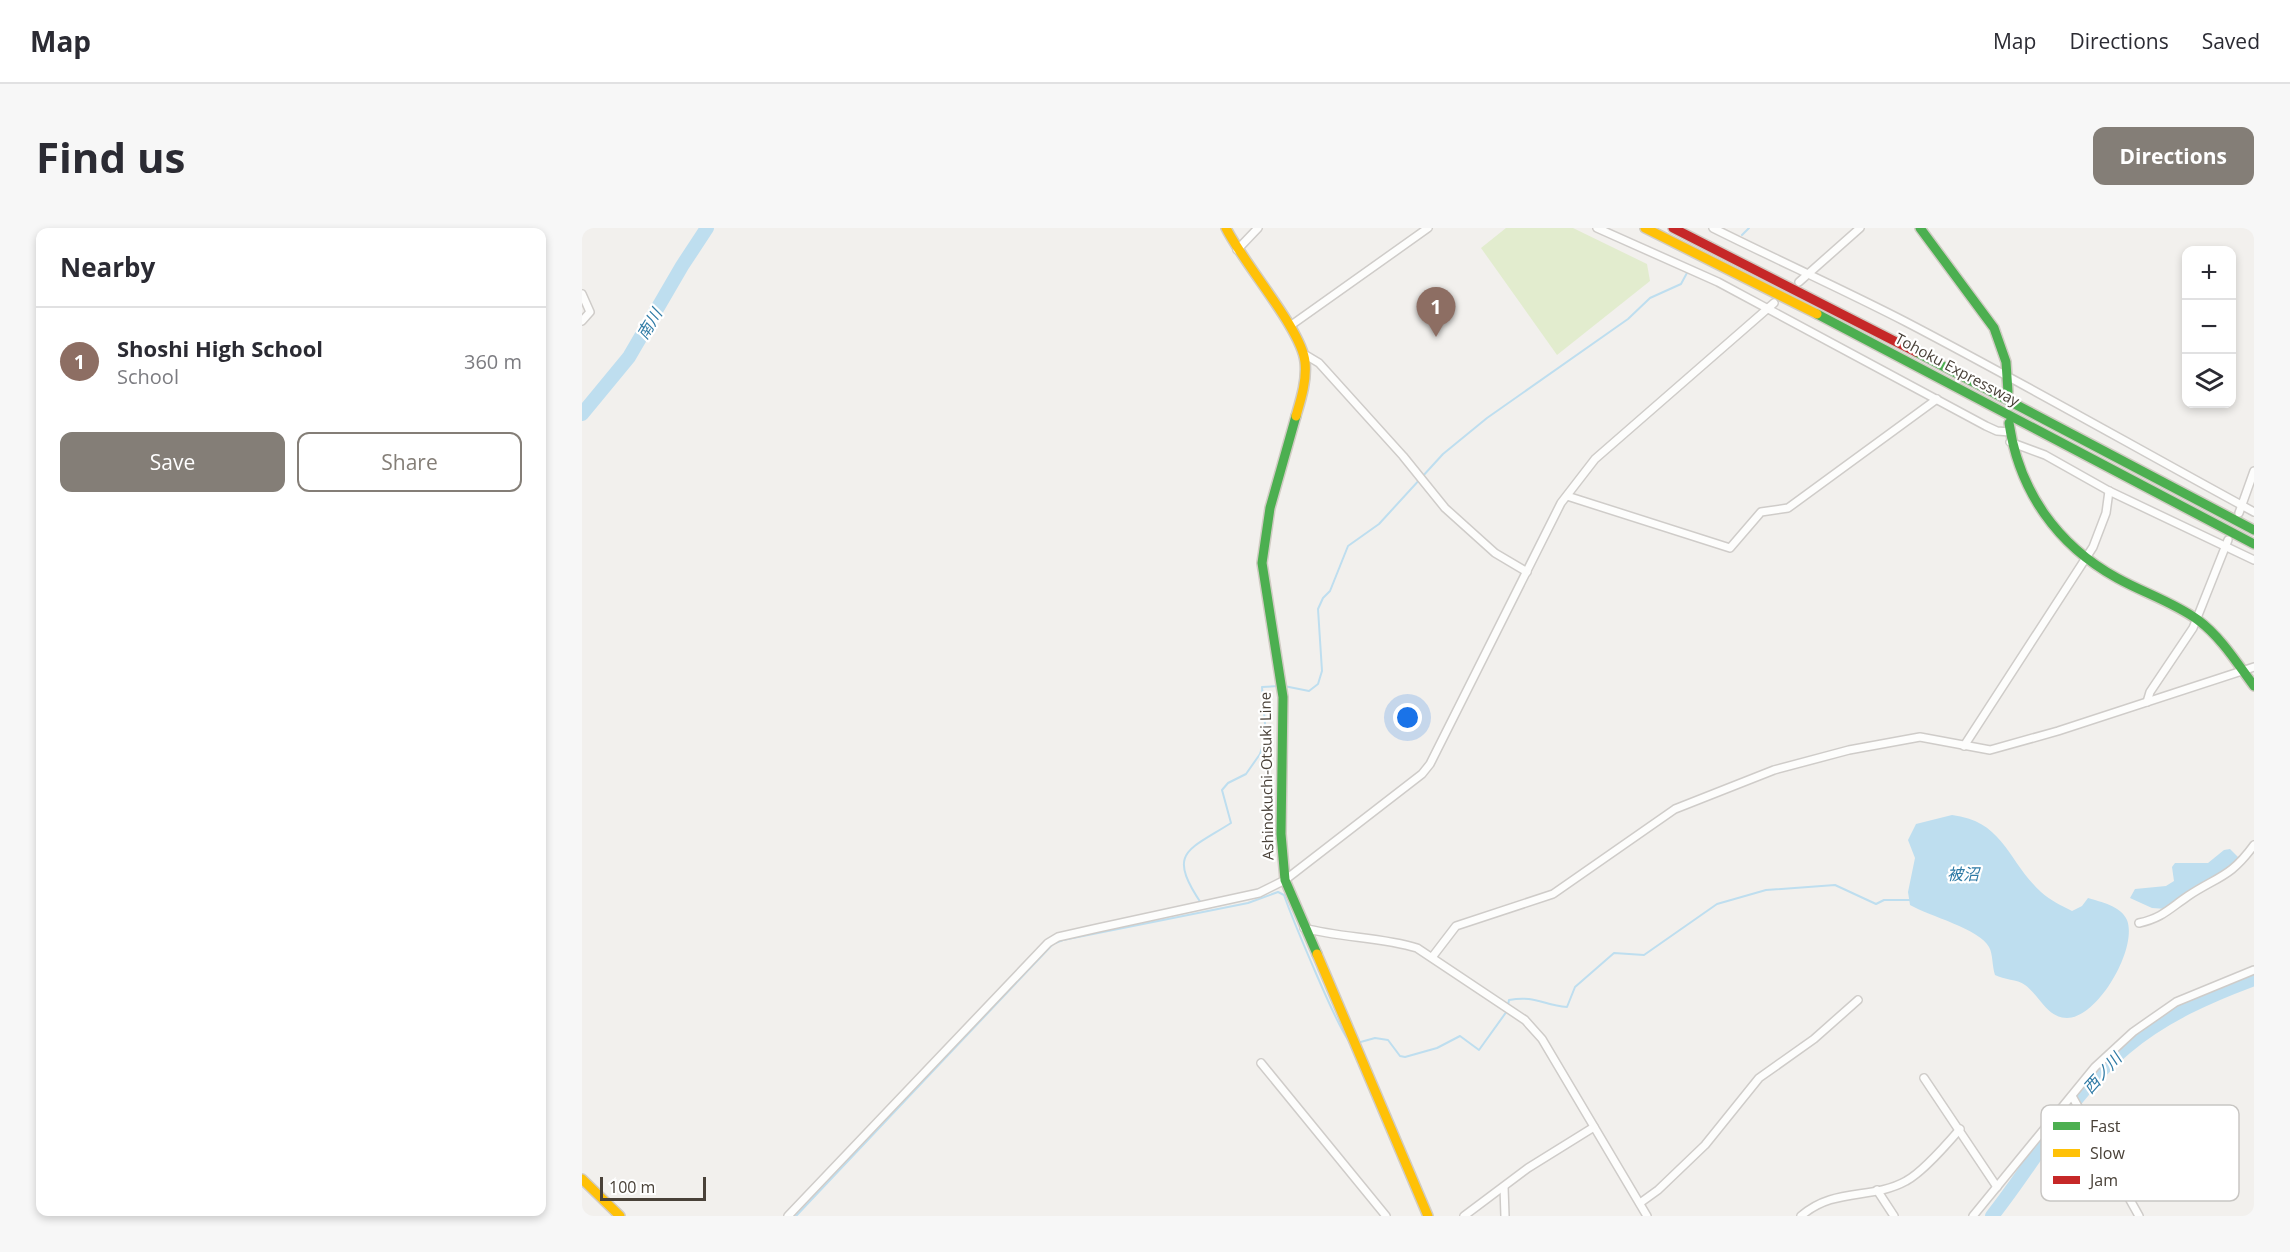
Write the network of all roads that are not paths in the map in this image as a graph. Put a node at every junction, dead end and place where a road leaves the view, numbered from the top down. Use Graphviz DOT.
graph roads {
  1 [pos="1226,228"];
  2 [pos="1258,228"];
  3 [pos="1428,228"];
  4 [pos="1596,228"];
  5 [pos="1645,228"];
  6 [pos="1673,228"];
  7 [pos="1713,228"];
  8 [pos="1860,228"];
  9 [pos="1920,228"];
  10 [pos="1238,250"];
  11 [pos="1809,273"];
  12 [pos="1799,282"];
  13 [pos="582,294"];
  14 [pos="1774,303"];
  15 [pos="1768,309"];
  16 [pos="582,321"];
  17 [pos="1290,326"];
  18 [pos="1304,354"];
  19 [pos="2008,376"];
  20 [pos="2008,392"];
  21 [pos="1937,399"];
  22 [pos="2010,432"];
  23 [pos="2254,471"];
  24 [pos="2109,491"];
  25 [pos="1567,496"];
  26 [pos="2240,509"];
  27 [pos="2254,512"];
  28 [pos="2254,530"];
  29 [pos="2226,543"];
  30 [pos="2254,544"];
  31 [pos="2086,556"];
  32 [pos="2254,560"];
  33 [pos="1527,572"];
  34 [pos="2197,619"];
  35 [pos="2254,667"];
  36 [pos="2243,671"];
  37 [pos="2254,686"];
  38 [pos="2147,702"];
  39 [pos="1964,746"];
  40 [pos="2254,845"];
  41 [pos="1285,880"];
  42 [pos="2139,923"];
  43 [pos="1304,928"];
  44 [pos="1433,956"];
  45 [pos="2254,970"];
  46 [pos="1858,1000"];
  47 [pos="1262,1063"];
  48 [pos="1924,1078"];
  49 [pos="2072,1096"];
  50 [pos="2065,1105"];
  51 [pos="2077,1105"];
  52 [pos="1594,1127"];
  53 [pos="1960,1129"];
  54 [pos="2041,1134"];
  55 [pos="582,1179"];
  56 [pos="1504,1187"];
  57 [pos="1997,1187"];
  58 [pos="1877,1190"];
  59 [pos="2131,1201"];
  60 [pos="1640,1203"];
  61 [pos="620,1216"];
  62 [pos="788,1216"];
  63 [pos="1386,1216"];
  64 [pos="1428,1216"];
  65 [pos="1464,1216"];
  66 [pos="1505,1216"];
  67 [pos="1647,1216"];
  68 [pos="1802,1216"];
  69 [pos="1894,1216"];
  70 [pos="1973,1216"];
  71 [pos="2139,1216"];
  1 -- 10 [label="main road, Ashinokuchi-Otsuki Line"];
  2 -- 10 [label="street"];
  3 -- 17 [label="street"];
  4 -- 15 [label="street"];
  5 -- 30 [label="main road, Tohoku Expressway"];
  6 -- 28 [label="main road, Tohoku Expressway"];
  7 -- 11 [label="street"];
  8 -- 11 [label="street"];
  9 -- 19 [label="main road"];
  10 -- 17 [label="main road, Ashinokuchi-Otsuki Line"];
  11 -- 12 [label="street"];
  11 -- 19 [label="street"];
  13 -- 16 [label="street"];
  14 -- 15 [label="street"];
  15 -- 21 [label="street"];
  15 -- 25 [label="street"];
  17 -- 18 [label="main road, Ashinokuchi-Otsuki Line"];
  18 -- 33 [label="street"];
  18 -- 41 [label="main road, Ashinokuchi-Otsuki Line"];
  19 -- 20 [label="main road"];
  19 -- 26 [label="street"];
  21 -- 22 [label="street"];
  21 -- 25 [label="street"];
  22 -- 24 [label="street"];
  22 -- 31 [label="main road"];
  23 -- 26 [label="street"];
  24 -- 29 [label="street"];
  24 -- 31 [label="street"];
  25 -- 33 [label="street"];
  26 -- 27 [label="street"];
  29 -- 32 [label="street"];
  29 -- 34 [label="street"];
  31 -- 34 [label="main road"];
  31 -- 39 [label="street"];
  33 -- 41 [label="street"];
  34 -- 36 [label="main road"];
  34 -- 38 [label="street"];
  35 -- 36 [label="street"];
  36 -- 37 [label="main road"];
  36 -- 38 [label="street"];
  38 -- 39 [label="street"];
  39 -- 44 [label="street"];
  40 -- 42 [label="street"];
  41 -- 43 [label="main road, Ashinokuchi-Otsuki Line"];
  41 -- 62 [label="street"];
  43 -- 44 [label="street"];
  43 -- 64 [label="main road, Ashinokuchi-Otsuki Line"];
  44 -- 52 [label="street"];
  45 -- 49 [label="street"];
  46 -- 60 [label="street"];
  47 -- 63 [label="street"];
  48 -- 53 [label="street"];
  49 -- 50 [label="street"];
  49 -- 51 [label="street"];
  52 -- 56 [label="street"];
  52 -- 60 [label="street"];
  53 -- 57 [label="street"];
  53 -- 58 [label="street"];
  54 -- 57 [label="street"];
  55 -- 61 [label="main road"];
  56 -- 65 [label="street"];
  56 -- 66 [label="street"];
  57 -- 70 [label="street"];
  58 -- 68 [label="street"];
  58 -- 69 [label="street"];
  59 -- 71 [label="street"];
  60 -- 67 [label="street"];
}
